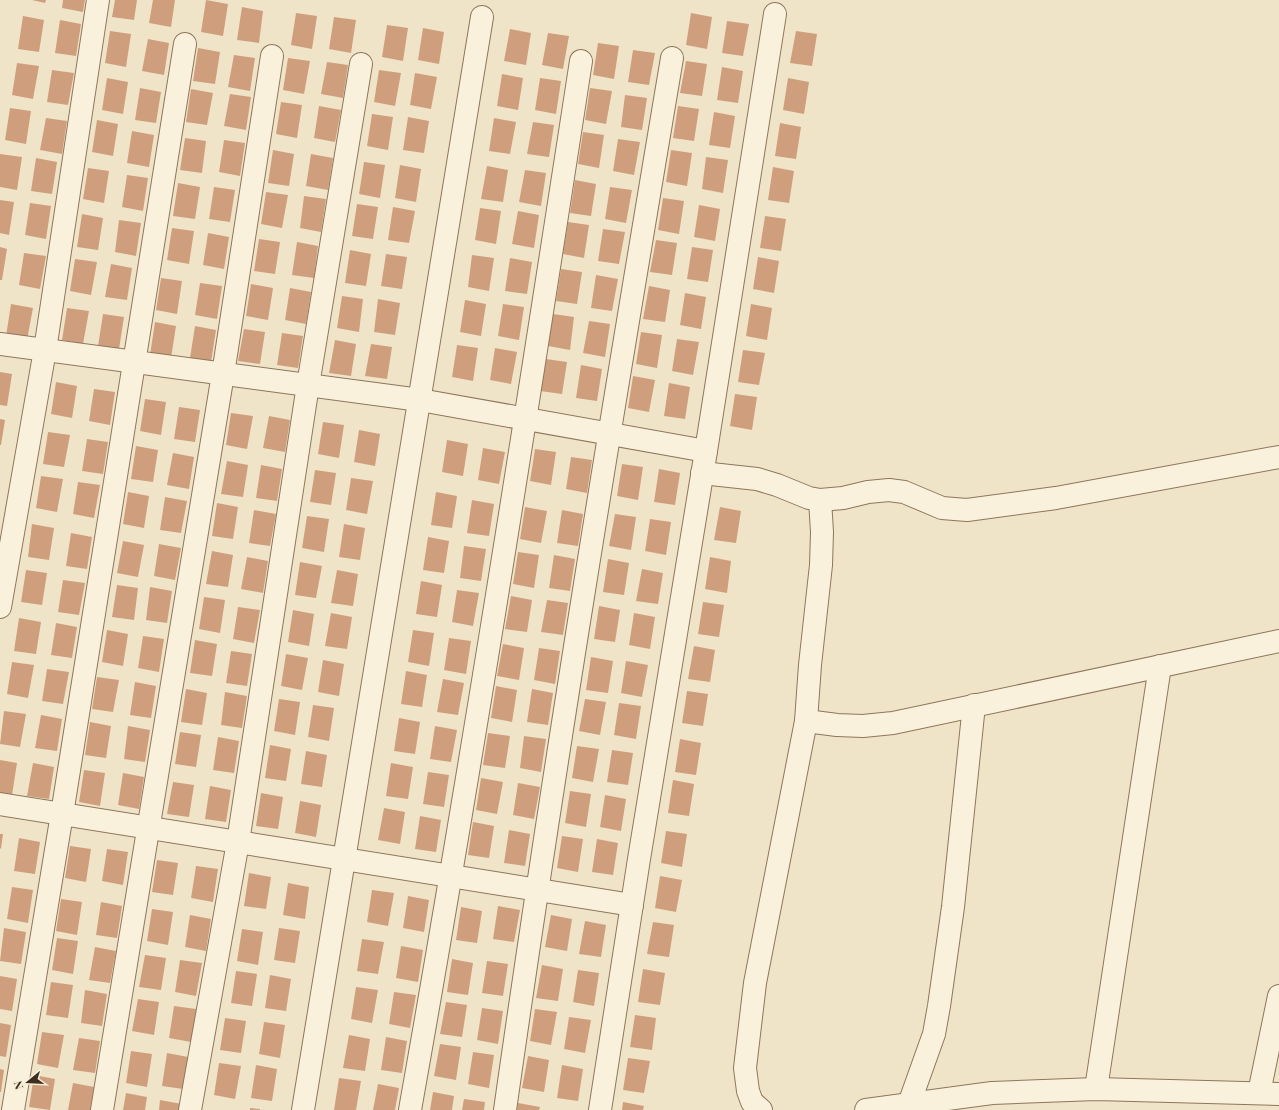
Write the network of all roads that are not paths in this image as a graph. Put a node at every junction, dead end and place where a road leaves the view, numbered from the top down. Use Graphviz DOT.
graph roads {
  1 [pos="98,0"];
  2 [pos="774,14"];
  3 [pos="482,17"];
  4 [pos="185,44"];
  5 [pos="272,56"];
  6 [pos="672,58"];
  7 [pos="581,62"];
  8 [pos="361,64"];
  9 [pos="0,344"];
  10 [pos="45,350"];
  11 [pos="134,362"];
  12 [pos="223,374"];
  13 [pos="308,385"];
  14 [pos="420,400"];
  15 [pos="526,419"];
  16 [pos="608,433"];
  17 [pos="706,451"];
  18 [pos="1279,457"];
  19 [pos="702,473"];
  20 [pos="820,500"];
  21 [pos="4,564"];
  22 [pos="0,607"];
  23 [pos="1279,641"];
  24 [pos="1160,666"];
  25 [pos="974,705"];
  26 [pos="806,721"];
  27 [pos="0,804"];
  28 [pos="62,814"];
  29 [pos="147,828"];
  30 [pos="238,842"];
  31 [pos="344,859"];
  32 [pos="451,876"];
  33 [pos="536,890"];
  34 [pos="632,905"];
  35 [pos="1279,996"];
  36 [pos="1096,1089"];
  37 [pos="1269,1093"];
  38 [pos="909,1104"];
  39 [pos="13,1110"];
  40 [pos="102,1110"];
  41 [pos="190,1110"];
  42 [pos="303,1110"];
  43 [pos="410,1110"];
  44 [pos="505,1110"];
  45 [pos="600,1110"];
  46 [pos="761,1110"];
  47 [pos="866,1110"];
  1 -- 10 [label="street"];
  2 -- 17 [label="street"];
  3 -- 14 [label="street"];
  4 -- 11 [label="street"];
  5 -- 12 [label="street"];
  6 -- 16 [label="street"];
  7 -- 15 [label="street"];
  8 -- 13 [label="street"];
  9 -- 10 [label="street"];
  10 -- 11 [label="street"];
  10 -- 21 [label="street"];
  11 -- 12 [label="street"];
  11 -- 28 [label="street"];
  12 -- 13 [label="street"];
  12 -- 29 [label="street"];
  13 -- 14 [label="street"];
  13 -- 30 [label="street"];
  14 -- 15 [label="street"];
  14 -- 31 [label="street"];
  15 -- 16 [label="street"];
  15 -- 32 [label="street"];
  16 -- 17 [label="street"];
  16 -- 33 [label="street"];
  17 -- 19 [label="street"];
  18 -- 20 [label="street"];
  19 -- 20 [label="street"];
  19 -- 34 [label="street"];
  20 -- 26 [label="street"];
  21 -- 22 [label="street"];
  23 -- 24 [label="street"];
  24 -- 25 [label="street"];
  24 -- 36 [label="street"];
  25 -- 26 [label="street"];
  25 -- 38 [label="street"];
  26 -- 46 [label="street"];
  27 -- 28 [label="street"];
  28 -- 29 [label="street"];
  28 -- 39 [label="street"];
  29 -- 30 [label="street"];
  29 -- 40 [label="street"];
  30 -- 31 [label="street"];
  30 -- 41 [label="street"];
  31 -- 32 [label="street"];
  31 -- 42 [label="street"];
  32 -- 33 [label="street"];
  32 -- 43 [label="street"];
  33 -- 34 [label="street"];
  33 -- 44 [label="street"];
  34 -- 45 [label="street"];
  35 -- 37 [label="street"];
  36 -- 37 [label="street"];
  36 -- 38 [label="street"];
  38 -- 47 [label="street"];
}
